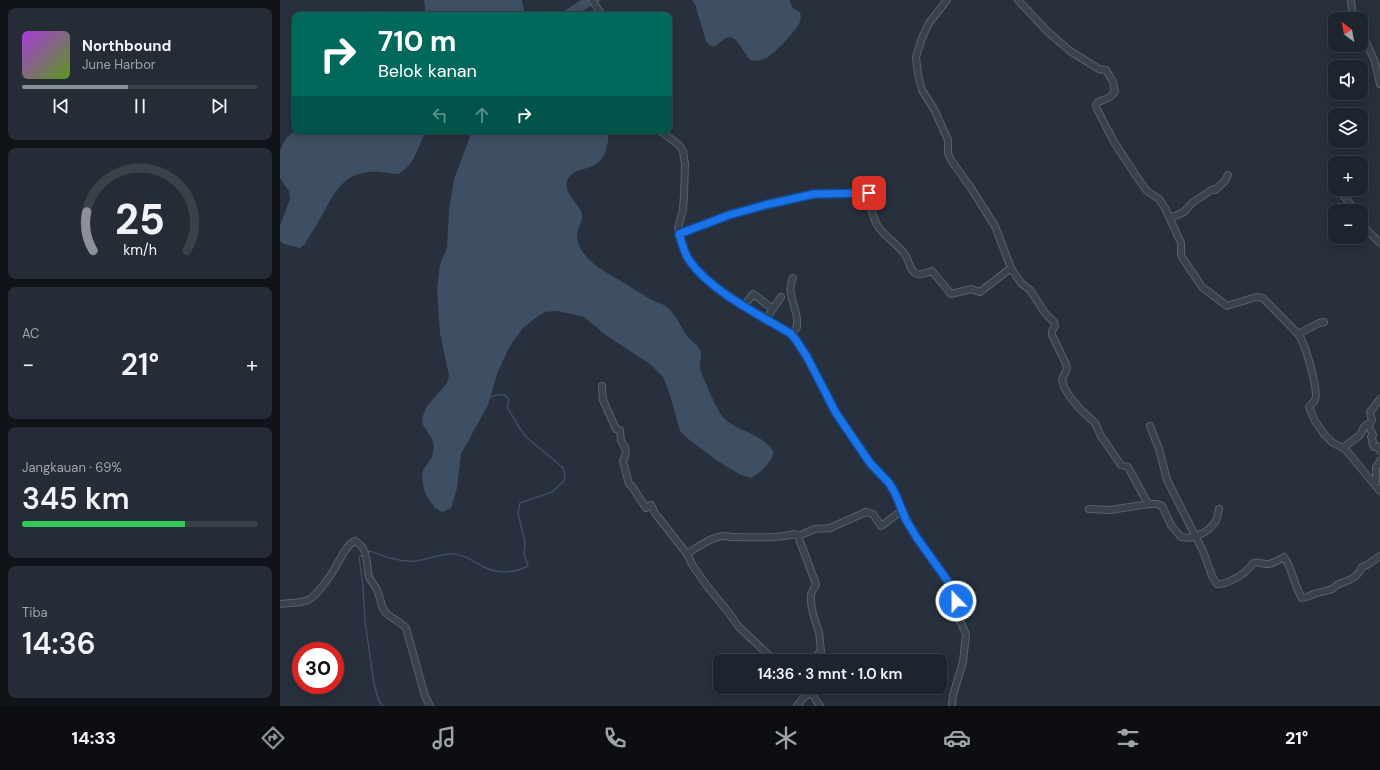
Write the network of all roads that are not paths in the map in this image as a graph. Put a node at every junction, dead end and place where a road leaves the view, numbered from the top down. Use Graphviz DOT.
graph roads {
  1 [pos="592,0"];
  2 [pos="947,0"];
  3 [pos="1018,0"];
  4 [pos="1351,0"];
  5 [pos="601,12"];
  6 [pos="1353,12"];
  7 [pos="1368,46"];
  8 [pos="1380,84"];
  9 [pos="664,134"];
  10 [pos="1228,175"];
  11 [pos="1344,196"];
  12 [pos="1350,204"];
  13 [pos="1170,218"];
  14 [pos="1368,231"];
  15 [pos="679,234"];
  16 [pos="1380,243"];
  17 [pos="1011,268"];
  18 [pos="793,278"];
  19 [pos="781,297"];
  20 [pos="744,306"];
  21 [pos="773,309"];
  22 [pos="766,319"];
  23 [pos="1324,322"];
  24 [pos="791,334"];
  25 [pos="1298,334"];
  26 [pos="602,386"];
  27 [pos="1380,399"];
  28 [pos="1368,424"];
  29 [pos="1150,426"];
  30 [pos="1343,448"];
  31 [pos="1380,451"];
  32 [pos="1380,461"];
  33 [pos="1374,484"];
  34 [pos="1380,491"];
  35 [pos="1149,504"];
  36 [pos="1219,509"];
  37 [pos="1089,510"];
  38 [pos="903,511"];
  39 [pos="798,536"];
  40 [pos="1196,537"];
  41 [pos="687,554"];
  42 [pos="1380,556"];
  43 [pos="280,604"];
  44 [pos="768,654"];
  45 [pos="818,654"];
  46 [pos="806,694"];
  47 [pos="812,694"];
  48 [pos="430,706"];
  49 [pos="797,706"];
  50 [pos="820,706"];
  51 [pos="952,706"];
  1 -- 5 [label="street"];
  2 -- 17 [label="street"];
  3 -- 13 [label="street"];
  4 -- 6 [label="street"];
  7 -- 8 [label="street"];
  9 -- 15 [label="street"];
  10 -- 13 [label="street"];
  11 -- 12 [label="street"];
  13 -- 25 [label="street"];
  14 -- 16 [label="street"];
  15 -- 17 [label="street"];
  15 -- 20 [label="street"];
  17 -- 35 [label="street"];
  18 -- 24 [label="street"];
  19 -- 21 [label="street"];
  20 -- 21 [label="street"];
  20 -- 22 [label="street"];
  21 -- 22 [label="street"];
  22 -- 24 [label="street"];
  23 -- 25 [label="street"];
  24 -- 38 [label="street"];
  25 -- 30 [label="street"];
  26 -- 41 [label="street"];
  27 -- 28 [label="street"];
  28 -- 30 [label="street"];
  28 -- 31 [label="street"];
  29 -- 40 [label="street"];
  30 -- 33 [label="street"];
  32 -- 33 [label="street"];
  33 -- 34 [label="street"];
  35 -- 37 [label="street"];
  35 -- 40 [label="street"];
  36 -- 40 [label="street"];
  38 -- 39 [label="street"];
  38 -- 51 [label="street"];
  39 -- 41 [label="street"];
  39 -- 45 [label="street"];
  40 -- 42 [label="street"];
  41 -- 44 [label="street"];
  43 -- 48 [label="street"];
  46 -- 49 [label="street"];
  47 -- 50 [label="street"];
}
